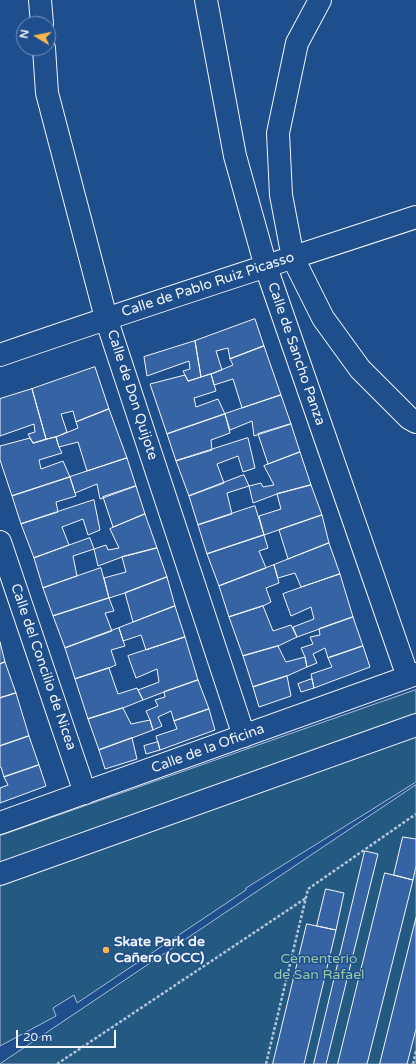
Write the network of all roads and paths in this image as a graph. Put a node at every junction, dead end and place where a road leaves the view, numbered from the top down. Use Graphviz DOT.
graph roads {
  1 [pos="40,0"];
  2 [pos="206,0"];
  3 [pos="320,0"];
  4 [pos="41,16"];
  5 [pos="45,56"];
  6 [pos="416,217"];
  7 [pos="293,258"];
  8 [pos="266,267"];
  9 [pos="106,318"];
  10 [pos="0,355"];
  11 [pos="416,422"];
  12 [pos="0,542"];
  13 [pos="412,676"];
  14 [pos="416,725"];
  15 [pos="244,736"];
  16 [pos="85,792"];
  17 [pos="416,814"];
  18 [pos="0,823"];
  19 [pos="0,874"];
  20 [pos="306,897"];
  21 [pos="416,1051"];
  22 [pos="57,1064"];
  23 [pos="266,1064"];
  24 [pos="413,1064"];
  1 -- 4 [label="street"];
  2 -- 8 [label="street, Calle de Sancho Panza"];
  3 -- 7 [label="street"];
  5 -- 9 [label="street, Calle de Don Quijote"];
  6 -- 7 [label="street, Calle de Pablo Ruiz Picasso"];
  7 -- 8 [label="street, Calle de Pablo Ruiz Picasso"];
  7 -- 11 [label="street"];
  8 -- 9 [label="street, Calle de Pablo Ruiz Picasso"];
  8 -- 13 [label="street, Calle de Sancho Panza"];
  9 -- 10 [label="street, Calle de Pablo Ruiz Picasso"];
  9 -- 15 [label="street, Calle de Don Quijote"];
  12 -- 16 [label="street, Calle del Concilio de Nicea"];
  13 -- 15 [label="street, Calle de la Oficina"];
  14 -- 19 [label="street"];
  15 -- 16 [label="street, Calle de la Oficina"];
  16 -- 18 [label="street, Calle de la Oficina"];
  17 -- 20 [label="path"];
  20 -- 22 [label="path"];
  20 -- 23 [label="path"];
  21 -- 24 [label="path"];
}
